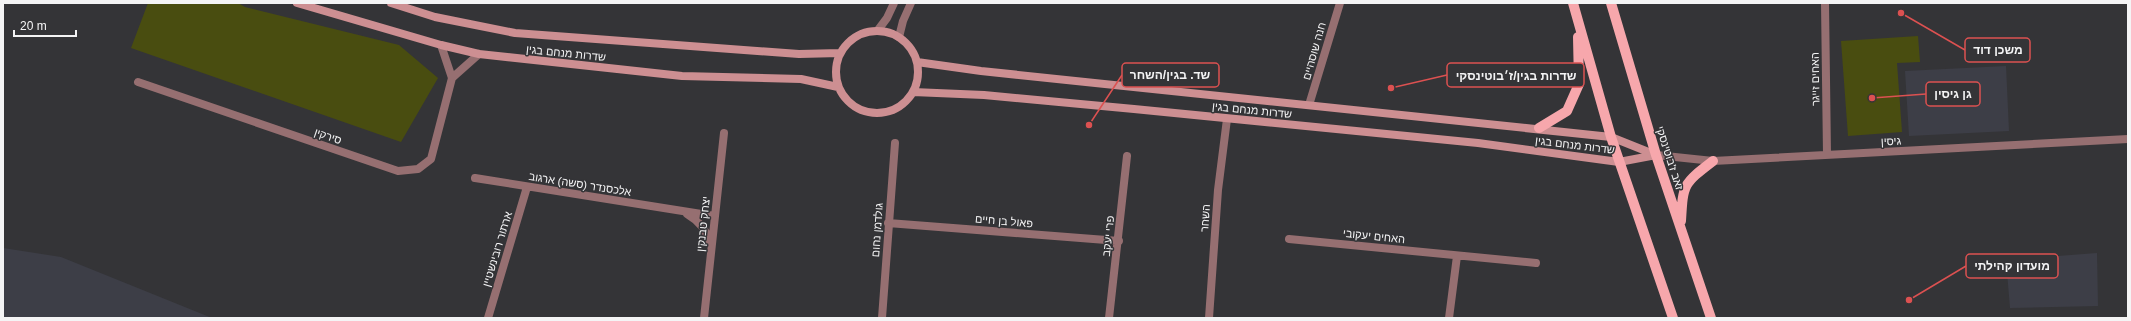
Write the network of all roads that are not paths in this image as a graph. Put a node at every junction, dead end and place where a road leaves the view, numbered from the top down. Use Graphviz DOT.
graph roads {
  1 [pos="297,3"];
  2 [pos="392,3"];
  3 [pos="894,3"];
  4 [pos="911,3"];
  5 [pos="1340,3"];
  6 [pos="1573,3"];
  7 [pos="1611,3"];
  8 [pos="1825,3"];
  9 [pos="1577,17"];
  10 [pos="878,30"];
  11 [pos="900,37"];
  12 [pos="441,45"];
  13 [pos="840,53"];
  14 [pos="479,54"];
  15 [pos="917,62"];
  16 [pos="452,78"];
  17 [pos="138,82"];
  18 [pos="838,87"];
  19 [pos="913,92"];
  20 [pos="1309,105"];
  21 [pos="1227,119"];
  22 [pos="1539,128"];
  23 [pos="724,133"];
  24 [pos="1611,137"];
  25 [pos="2128,139"];
  26 [pos="895,143"];
  27 [pos="1656,155"];
  28 [pos="1827,155"];
  29 [pos="1127,156"];
  30 [pos="1712,161"];
  31 [pos="1619,162"];
  32 [pos="475,178"];
  33 [pos="527,187"];
  34 [pos="683,211"];
  35 [pos="714,216"];
  36 [pos="888,223"];
  37 [pos="1680,227"];
  38 [pos="1289,239"];
  39 [pos="1119,241"];
  40 [pos="711,245"];
  41 [pos="1457,256"];
  42 [pos="1536,263"];
  43 [pos="488,318"];
  44 [pos="704,318"];
  45 [pos="882,318"];
  46 [pos="1109,318"];
  47 [pos="1209,318"];
  48 [pos="1450,318"];
  49 [pos="1673,318"];
  50 [pos="1711,318"];
  1 -- 12 [label="street, שדרות מנחם בגין"];
  2 -- 13 [label="street, שדרות מנחם בגין"];
  3 -- 10 [label="street"];
  4 -- 11 [label="street"];
  5 -- 20 [label="street, חנה שוסהיים"];
  6 -- 9 [label="main road"];
  7 -- 27 [label="main road, זאב ז'בוטינסקי"];
  8 -- 28 [label="street, האחים זייגר"];
  9 -- 22 [label="main road"];
  9 -- 24 [label="main road"];
  10 -- 11 [label="street"];
  10 -- 13 [label="street"];
  11 -- 15 [label="street"];
  12 -- 14 [label="street, שדרות מנחם בגין"];
  12 -- 16 [label="street"];
  13 -- 18 [label="street"];
  14 -- 16 [label="street"];
  14 -- 18 [label="street, שדרות מנחם בגין"];
  15 -- 19 [label="street"];
  15 -- 20 [label="street, שדרות מנחם בגין"];
  16 -- 17 [label="street, סירקין"];
  18 -- 19 [label="street"];
  19 -- 21 [label="street, שדרות מנחם בגין"];
  20 -- 22 [label="street, שדרות מנחם בגין"];
  21 -- 31 [label="street, שדרות מנחם בגין"];
  21 -- 47 [label="street, השחר"];
  22 -- 24 [label="street, שדרות מנחם בגין"];
  23 -- 35 [label="street, יצחק טבנקין"];
  24 -- 27 [label="street, שדרות מנחם בגין"];
  24 -- 31 [label="main road"];
  25 -- 28 [label="street, גיסין"];
  26 -- 36 [label="street, גולדמן נחום"];
  27 -- 30 [label="street, גיסין"];
  27 -- 31 [label="street, שדרות מנחם בגין"];
  27 -- 37 [label="main road, זאב ז'בוטינסקי"];
  28 -- 30 [label="street, גיסין"];
  29 -- 39 [label="street, פרי יעקב"];
  30 -- 37 [label="main road"];
  31 -- 49 [label="main road"];
  32 -- 33 [label="street, אלכסנדר (סשה) ארגוב"];
  33 -- 34 [label="street, אלכסנדר (סשה) ארגוב"];
  33 -- 43 [label="street, ארתור רובינשטיין"];
  34 -- 35 [label="street, אלכסנדר (סשה) ארגוב"];
  34 -- 40 [label="street, אלכסנדר (סשה) ארגוב"];
  35 -- 40 [label="street, יצחק טבנקין"];
  36 -- 39 [label="street, פאול בן חיים"];
  36 -- 45 [label="street, גולדמן נחום"];
  37 -- 50 [label="main road, זאב ז'בוטינסקי"];
  38 -- 41 [label="street, האחים יעקובי"];
  39 -- 46 [label="street, פרי יעקב"];
  40 -- 44 [label="street, יצחק טבנקין"];
  41 -- 42 [label="street, האחים יעקובי"];
  41 -- 48 [label="street"];
}
